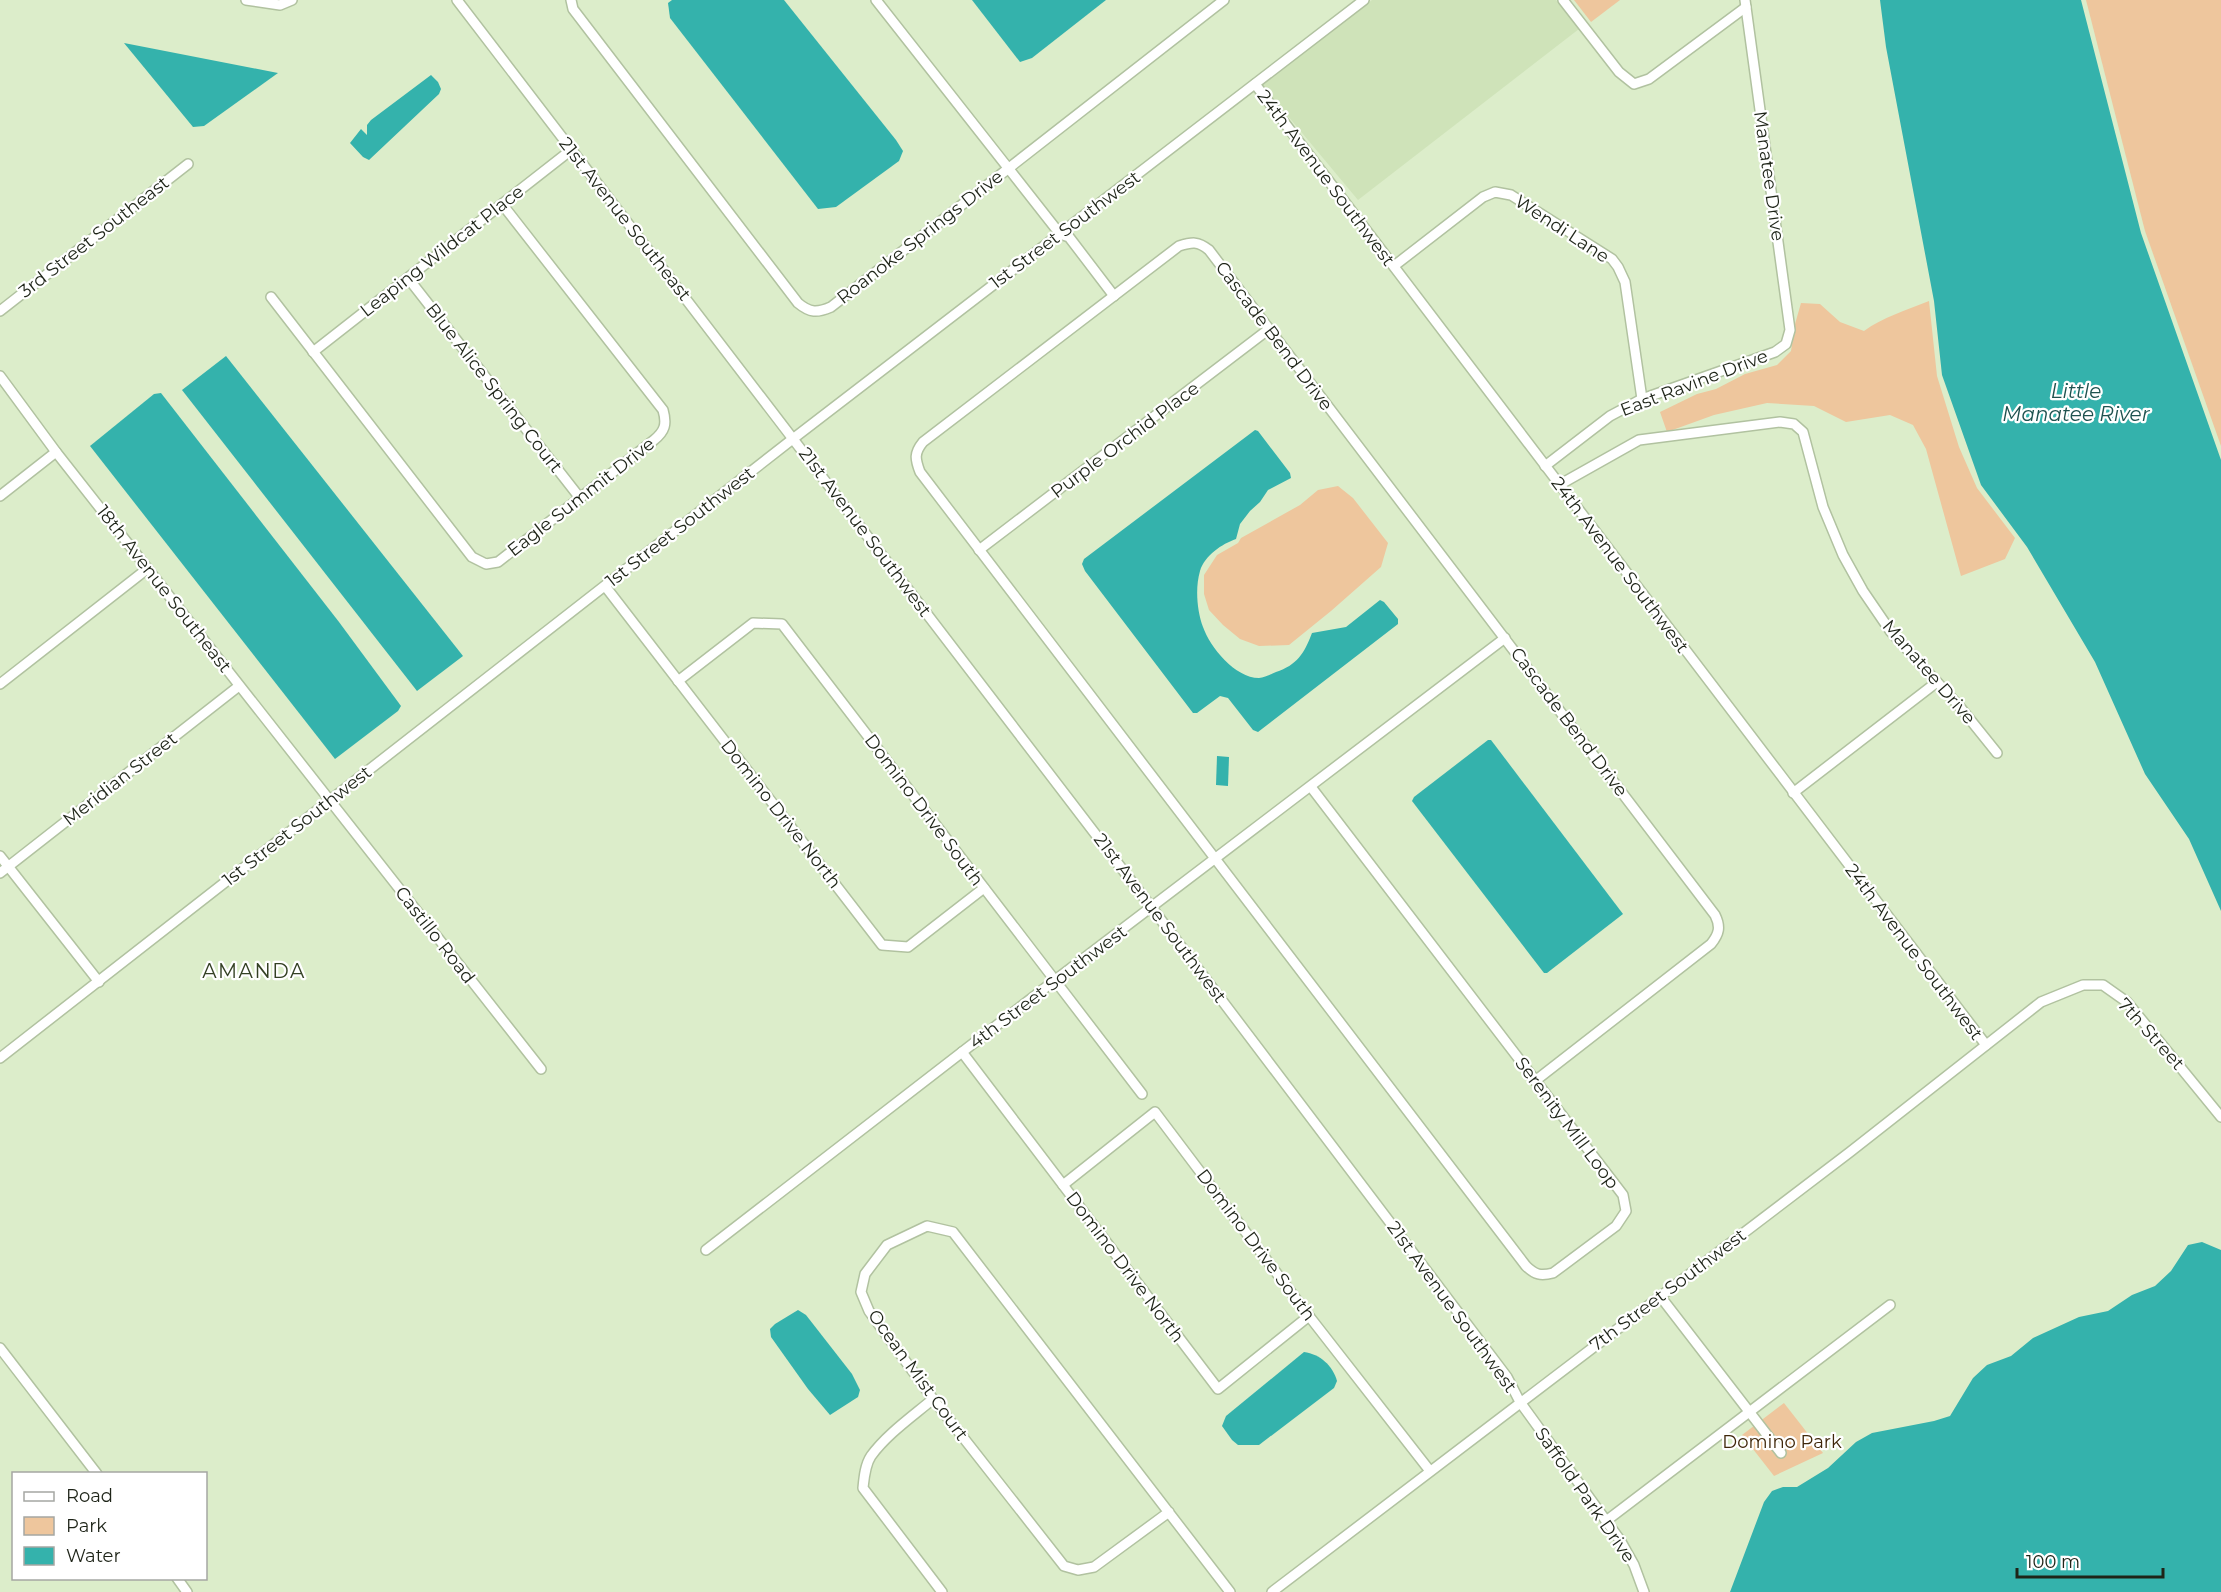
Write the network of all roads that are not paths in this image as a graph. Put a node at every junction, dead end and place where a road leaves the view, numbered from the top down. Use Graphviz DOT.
graph roads {
  1 [pos="246,0"];
  2 [pos="292,0"];
  3 [pos="457,0"];
  4 [pos="571,0"];
  5 [pos="876,0"];
  6 [pos="1224,0"];
  7 [pos="1364,0"];
  8 [pos="1563,0"];
  9 [pos="1746,4"];
  10 [pos="1255,84"];
  11 [pos="572,150"];
  12 [pos="188,164"];
  13 [pos="1008,168"];
  14 [pos="502,204"];
  15 [pos="1060,234"];
  16 [pos="1394,266"];
  17 [pos="408,278"];
  18 [pos="1114,296"];
  19 [pos="271,297"];
  20 [pos="0,311"];
  21 [pos="1269,329"];
  22 [pos="1786,344"];
  23 [pos="314,352"];
  24 [pos="0,376"];
  25 [pos="1641,399"];
  26 [pos="794,438"];
  27 [pos="56,452"];
  28 [pos="1545,466"];
  29 [pos="1559,484"];
  30 [pos="0,496"];
  31 [pos="580,498"];
  32 [pos="979,550"];
  33 [pos="147,569"];
  34 [pos="605,586"];
  35 [pos="1505,638"];
  36 [pos="678,681"];
  37 [pos="1937,681"];
  38 [pos="0,684"];
  39 [pos="239,686"];
  40 [pos="1997,753"];
  41 [pos="1311,787"];
  42 [pos="1793,793"];
  43 [pos="330,801"];
  44 [pos="0,856"];
  45 [pos="1216,859"];
  46 [pos="8,867"];
  47 [pos="0,873"];
  48 [pos="984,888"];
  49 [pos="1152,908"];
  50 [pos="1054,981"];
  51 [pos="99,982"];
  52 [pos="2065,991"];
  53 [pos="1986,1045"];
  54 [pos="962,1052"];
  55 [pos="0,1058"];
  56 [pos="541,1069"];
  57 [pos="1535,1081"];
  58 [pos="1142,1094"];
  59 [pos="2221,1117"];
  60 [pos="1063,1185"];
  61 [pos="706,1250"];
  62 [pos="1660,1296"];
  63 [pos="1890,1305"];
  64 [pos="1309,1316"];
  65 [pos="0,1348"];
  66 [pos="933,1399"];
  67 [pos="1520,1402"];
  68 [pos="1748,1412"];
  69 [pos="1781,1453"];
  70 [pos="1430,1471"];
  71 [pos="96,1472"];
  72 [pos="1169,1512"];
  73 [pos="1606,1521"];
  74 [pos="179,1580"];
  75 [pos="1286,1582"];
  76 [pos="188,1592"];
  77 [pos="942,1592"];
  78 [pos="1230,1592"];
  79 [pos="1272,1592"];
  80 [pos="1291,1592"];
  81 [pos="1644,1592"];
  1 -- 2 [label="street"];
  3 -- 11 [label="street, 21st Avenue Southeast"];
  4 -- 13 [label="street, Roanoke Springs Drive"];
  5 -- 13 [label="street"];
  6 -- 13 [label="street, Roanoke Springs Drive"];
  7 -- 10 [label="street, 1st Street Southwest"];
  8 -- 9 [label="street, Manatee Drive"];
  9 -- 22 [label="street, Manatee Drive"];
  10 -- 15 [label="street, 1st Street Southwest"];
  10 -- 16 [label="street, 24th Avenue Southwest"];
  11 -- 14 [label="street, Leaping Wildcat Place"];
  11 -- 26 [label="street, 21st Avenue Southeast"];
  12 -- 20 [label="street, 3rd Street Southeast"];
  13 -- 15 [label="street"];
  14 -- 17 [label="street, Leaping Wildcat Place"];
  14 -- 31 [label="street, Eagle Summit Drive"];
  15 -- 18 [label="street"];
  15 -- 26 [label="street, 1st Street Southwest"];
  16 -- 25 [label="street, Wendi Lane"];
  16 -- 28 [label="street, 24th Avenue Southwest"];
  17 -- 23 [label="street, Leaping Wildcat Place"];
  17 -- 31 [label="street, Blue Alice Spring Court"];
  18 -- 21 [label="street, Cascade Bend Drive"];
  18 -- 32 [label="street, Cascade Bend Drive"];
  19 -- 23 [label="street, Eagle Summit Drive"];
  21 -- 32 [label="street, Purple Orchid Place"];
  21 -- 35 [label="street, Cascade Bend Drive"];
  22 -- 25 [label="street, East Ravine Drive"];
  23 -- 31 [label="street, Eagle Summit Drive"];
  24 -- 27 [label="street, 18th Avenue Southeast"];
  25 -- 28 [label="street, East Ravine Drive"];
  26 -- 34 [label="street, 1st Street Southwest"];
  26 -- 49 [label="street, 21st Avenue Southwest"];
  27 -- 30 [label="street"];
  27 -- 33 [label="street, 18th Avenue Southeast"];
  28 -- 29 [label="street, 24th Avenue Southwest"];
  29 -- 37 [label="street, Manatee Drive"];
  29 -- 42 [label="street, 24th Avenue Southwest"];
  32 -- 45 [label="street, Cascade Bend Drive"];
  33 -- 38 [label="street"];
  33 -- 39 [label="street, 18th Avenue Southeast"];
  34 -- 36 [label="street, Domino Drive North"];
  34 -- 43 [label="street, 1st Street Southwest"];
  35 -- 41 [label="street, 4th Street Southwest"];
  35 -- 57 [label="street, Cascade Bend Drive"];
  36 -- 48 [label="street, Domino Drive North"];
  36 -- 48 [label="street, Domino Drive South"];
  37 -- 40 [label="street, Manatee Drive"];
  37 -- 42 [label="street"];
  39 -- 43 [label="street, 18th Avenue Southeast"];
  39 -- 46 [label="street, Meridian Street"];
  41 -- 45 [label="street, 4th Street Southwest"];
  41 -- 57 [label="street, Serenity Mill Loop"];
  42 -- 53 [label="street, 24th Avenue Southwest"];
  43 -- 51 [label="street, 1st Street Southwest"];
  43 -- 56 [label="street, Castillo Road"];
  44 -- 46 [label="street"];
  45 -- 49 [label="street, 4th Street Southwest"];
  45 -- 57 [label="street, Serenity Mill Loop"];
  46 -- 47 [label="street, Meridian Street"];
  46 -- 51 [label="street"];
  48 -- 50 [label="street, Domino Drive South"];
  49 -- 50 [label="street, 4th Street Southwest"];
  49 -- 67 [label="street, 21st Avenue Southwest"];
  50 -- 54 [label="street, 4th Street Southwest"];
  50 -- 58 [label="street, Domino Drive South"];
  51 -- 55 [label="street, 1st Street Southwest"];
  52 -- 53 [label="street, 7th Street Southwest"];
  52 -- 59 [label="street, 7th Street"];
  53 -- 62 [label="street, 7th Street Southwest"];
  54 -- 60 [label="street, Domino Drive North"];
  54 -- 61 [label="street, 4th Street Southwest"];
  60 -- 64 [label="street, Domino Drive North"];
  60 -- 64 [label="street, Domino Drive South"];
  62 -- 67 [label="street, 7th Street Southwest"];
  62 -- 68 [label="street"];
  63 -- 68 [label="street"];
  64 -- 70 [label="street, Domino Drive South"];
  65 -- 71 [label="street"];
  66 -- 72 [label="street, Ocean Mist Court"];
  66 -- 72 [label="street, Ocean Mist Court"];
  66 -- 77 [label="street"];
  67 -- 70 [label="street, 7th Street Southwest"];
  67 -- 73 [label="street, Saffold Park Drive"];
  68 -- 69 [label="street"];
  68 -- 73 [label="street"];
  70 -- 75 [label="street, 7th Street Southwest"];
  72 -- 78 [label="street, Ocean Mist Court"];
  73 -- 81 [label="street, Saffold Park Drive"];
  74 -- 76 [label="street"];
  75 -- 79 [label="street, 7th Street Southwest"];
  75 -- 80 [label="street"];
}
